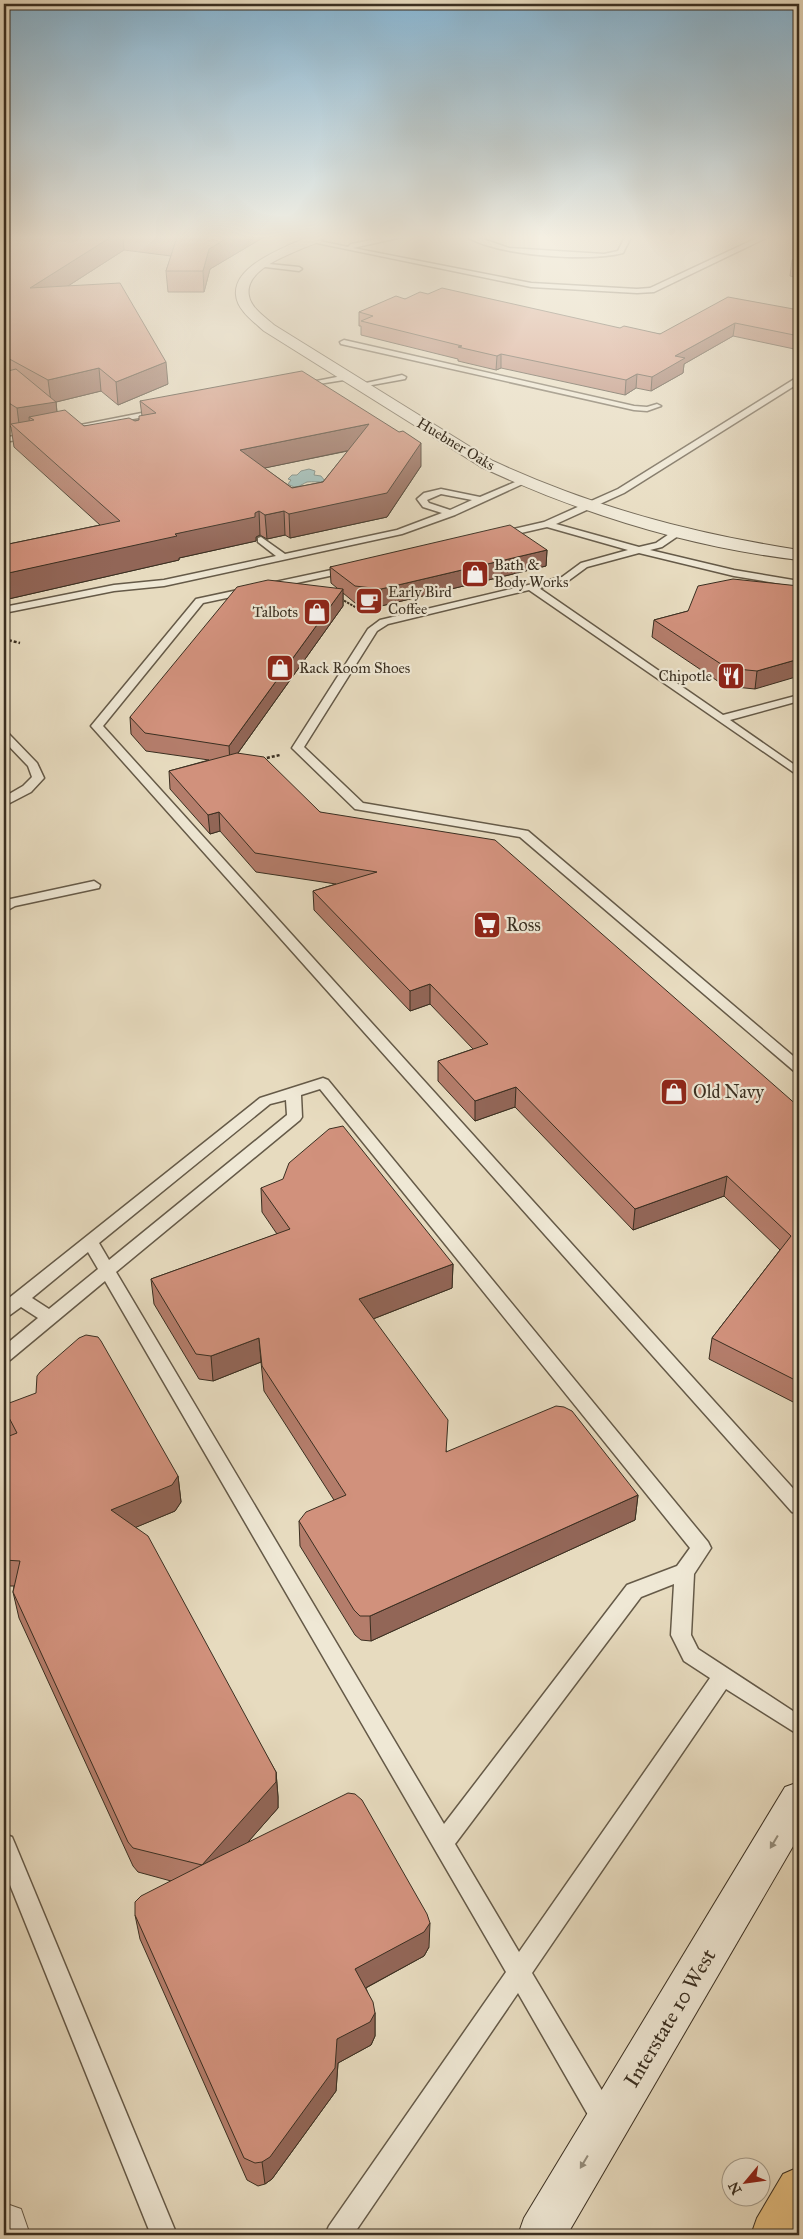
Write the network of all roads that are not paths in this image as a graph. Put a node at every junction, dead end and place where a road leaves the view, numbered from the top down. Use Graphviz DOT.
graph roads {
  1 [pos="291,341"];
  2 [pos="344,342"];
  3 [pos="348,377"];
  4 [pos="402,377"];
  5 [pos="799,380"];
  6 [pos="361,385"];
  7 [pos="289,388"];
  8 [pos="657,406"];
  9 [pos="171,409"];
  10 [pos="112,420"];
  11 [pos="58,430"];
  12 [pos="124,430"];
  13 [pos="40,433"];
  14 [pos="4,440"];
  15 [pos="524,482"];
  16 [pos="478,499"];
  17 [pos="589,507"];
  18 [pos="452,513"];
  19 [pos="547,524"];
  20 [pos="678,532"];
  21 [pos="489,537"];
  22 [pos="261,540"];
  23 [pos="639,552"];
  24 [pos="799,555"];
  25 [pos="285,558"];
  26 [pos="363,566"];
  27 [pos="799,584"];
  28 [pos="532,587"];
  29 [pos="4,610"];
  30 [pos="799,698"];
  31 [pos="722,719"];
  32 [pos="4,735"];
  33 [pos="799,773"];
  34 [pos="4,802"];
  35 [pos="94,885"];
  36 [pos="4,908"];
  37 [pos="799,1068"];
  38 [pos="293,1093"];
  39 [pos="90,1242"];
  40 [pos="108,1270"];
  41 [pos="20,1298"];
  42 [pos="4,1311"];
  43 [pos="50,1317"];
  44 [pos="4,1355"];
  45 [pos="799,1507"];
  46 [pos="684,1572"];
  47 [pos="723,1676"];
  48 [pos="799,1726"];
  49 [pos="799,1800"];
  50 [pos="4,1844"];
  51 [pos="442,1844"];
  52 [pos="518,1974"];
  53 [pos="608,2123"];
  54 [pos="799,2190"];
  55 [pos="4,2226"];
  56 [pos="7,2235"];
  57 [pos="164,2235"];
  58 [pos="338,2235"];
  59 [pos="541,2235"];
  60 [pos="774,2235"];
  1 -- 3 [label="street, Huebner Oaks"];
  2 -- 8 [label="lane"];
  3 -- 6 [label="street, Huebner Oaks"];
  3 -- 7 [label="lane"];
  4 -- 6 [label="lane"];
  5 -- 17 [label="lane"];
  6 -- 15 [label="street, Huebner Oaks"];
  9 -- 10 [label="lane"];
  10 -- 11 [label="lane"];
  10 -- 12 [label="lane"];
  13 -- 14 [label="lane"];
  15 -- 16 [label="lane"];
  15 -- 17 [label="street, Huebner Oaks"];
  16 -- 18 [label="lane"];
  16 -- 18 [label="lane"];
  17 -- 19 [label="lane"];
  17 -- 20 [label="street, Huebner Oaks"];
  18 -- 25 [label="lane"];
  19 -- 21 [label="lane"];
  19 -- 23 [label="lane"];
  20 -- 23 [label="lane"];
  20 -- 24 [label="street, Huebner Oaks"];
  22 -- 25 [label="lane"];
  23 -- 27 [label="lane"];
  23 -- 28 [label="lane"];
  25 -- 29 [label="lane"];
  26 -- 45 [label="lane"];
  28 -- 31 [label="lane"];
  28 -- 37 [label="lane"];
  30 -- 31 [label="lane"];
  31 -- 33 [label="lane"];
  32 -- 34 [label="lane"];
  35 -- 36 [label="lane"];
  38 -- 39 [label="lane"];
  38 -- 40 [label="lane"];
  38 -- 46 [label="lane"];
  39 -- 40 [label="lane"];
  39 -- 41 [label="lane"];
  40 -- 43 [label="lane"];
  40 -- 51 [label="lane"];
  41 -- 42 [label="lane"];
  41 -- 43 [label="lane"];
  43 -- 44 [label="lane"];
  46 -- 47 [label="lane"];
  46 -- 51 [label="lane"];
  47 -- 48 [label="lane"];
  47 -- 52 [label="lane"];
  49 -- 53 [label="street, Interstate 10 West, one-way"];
  50 -- 57 [label="lane"];
  51 -- 52 [label="lane"];
  52 -- 53 [label="lane"];
  52 -- 58 [label="lane"];
  53 -- 59 [label="street, Interstate 10 West, one-way"];
  54 -- 60 [label="highway"];
  55 -- 56 [label="street"];
}
